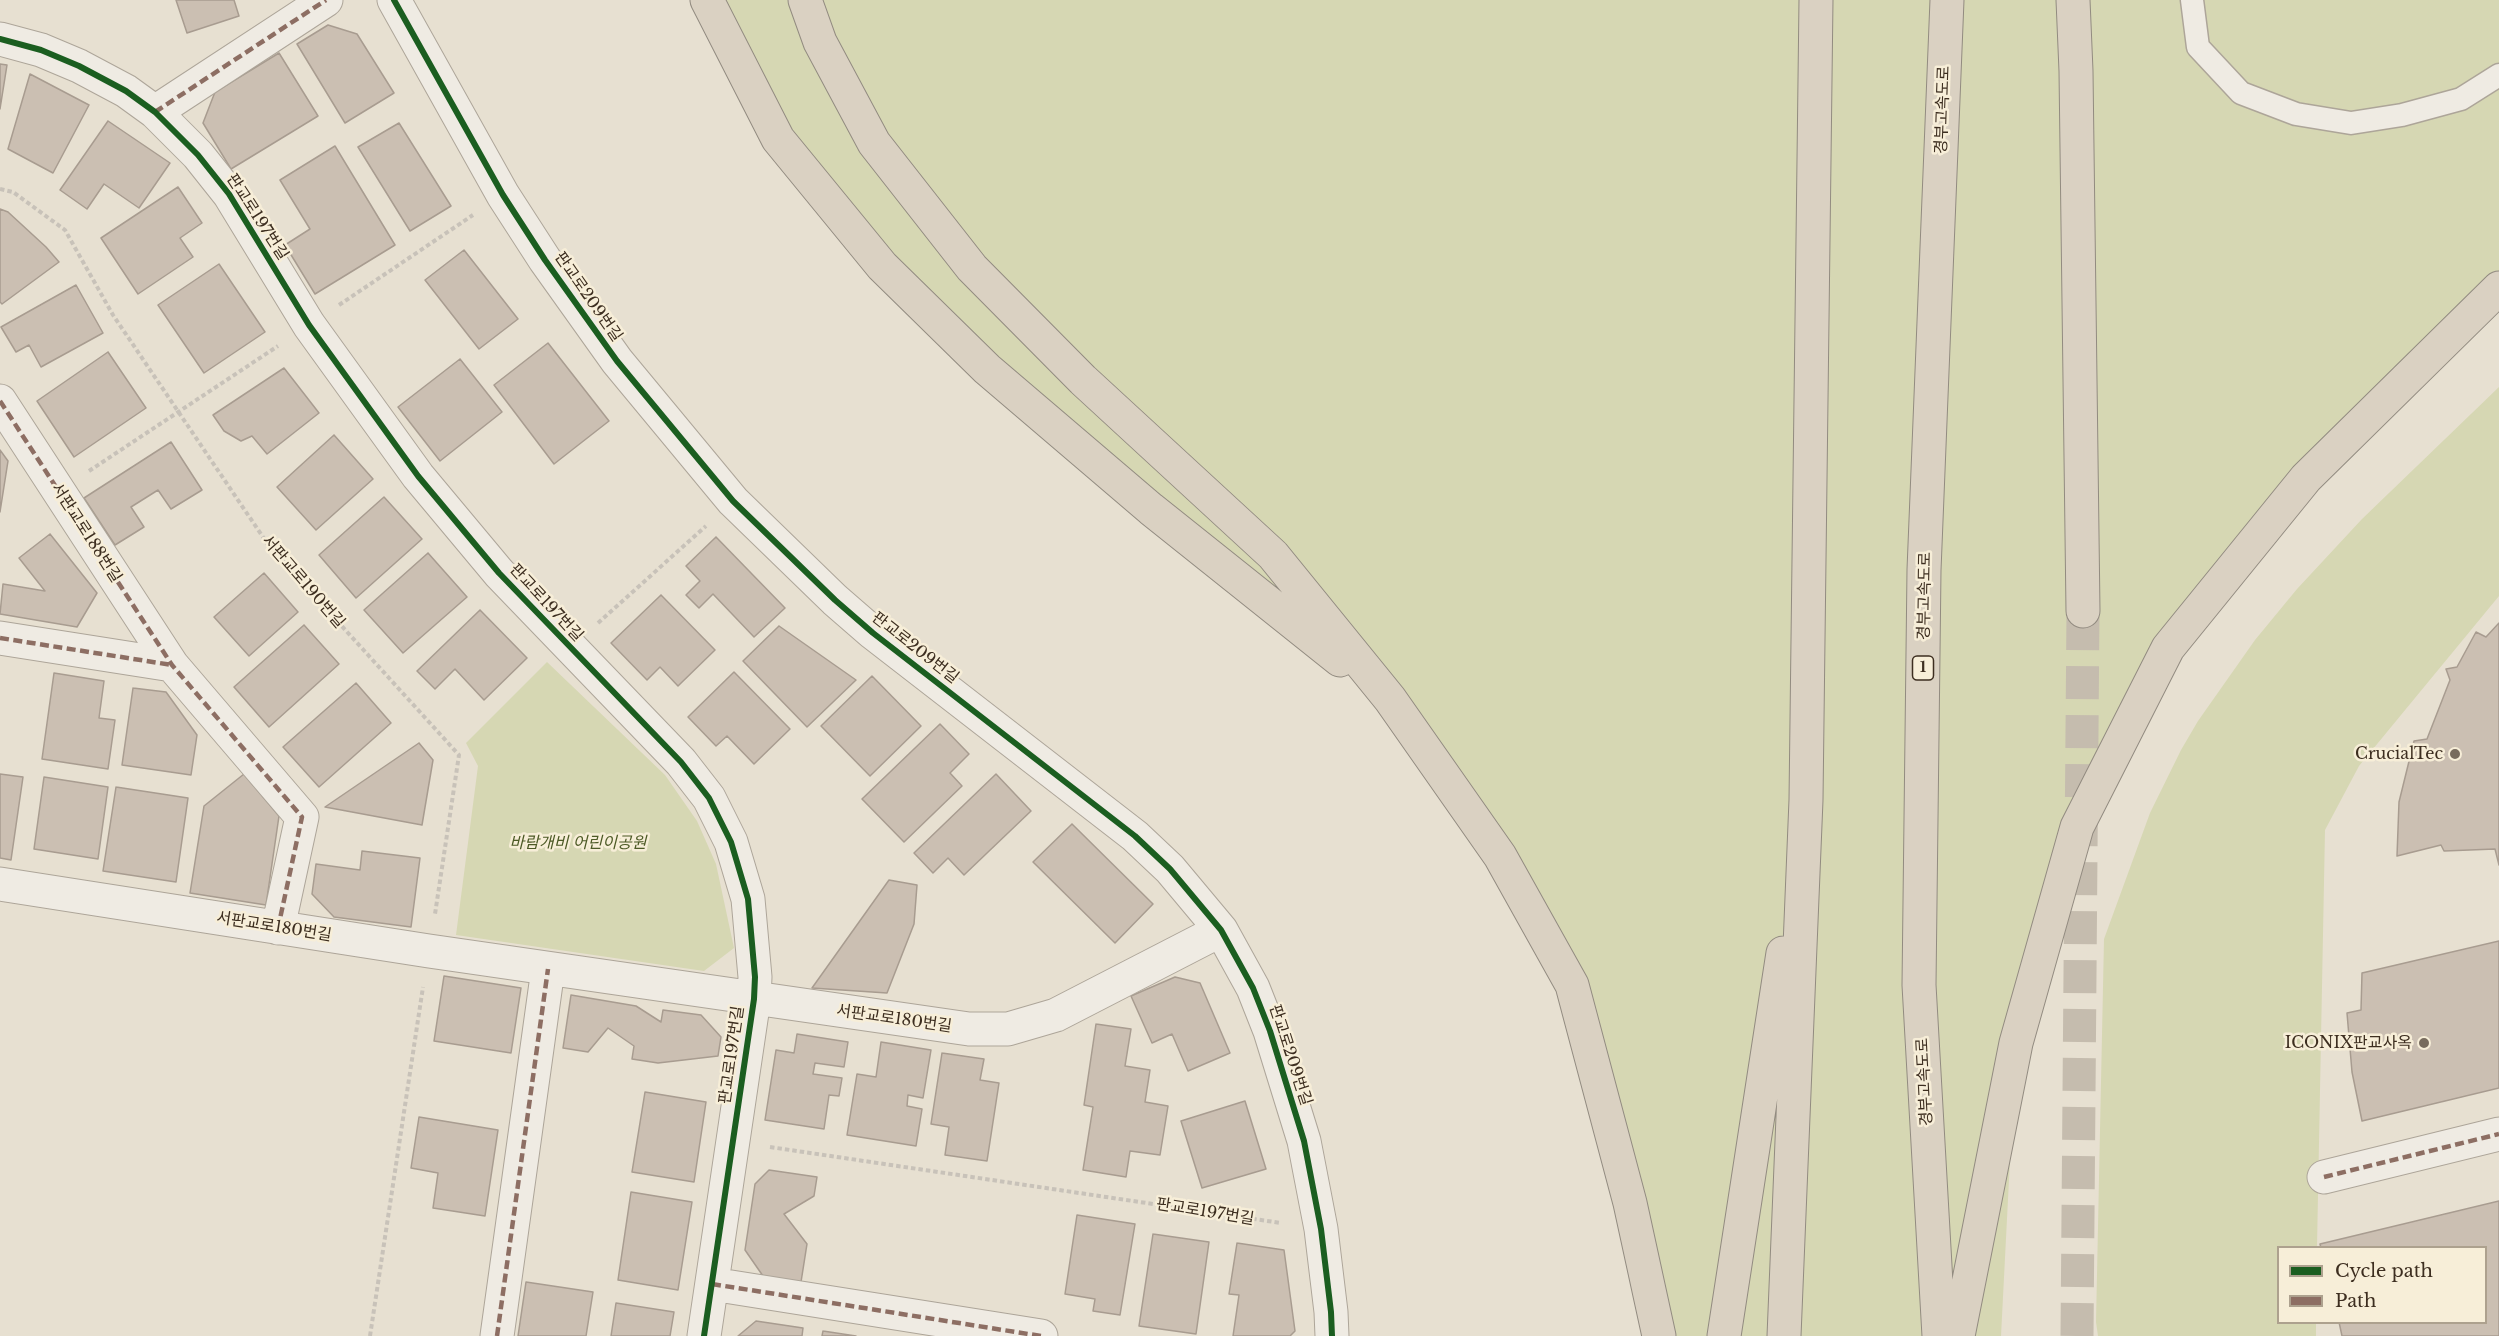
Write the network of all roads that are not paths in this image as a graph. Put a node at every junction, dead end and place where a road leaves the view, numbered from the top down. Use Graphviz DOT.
graph roads {
  1 [pos="326,0"];
  2 [pos="394,0"];
  3 [pos="706,0"];
  4 [pos="805,0"];
  5 [pos="1816,0"];
  6 [pos="1947,0"];
  7 [pos="2073,0"];
  8 [pos="2192,0"];
  9 [pos="0,39"];
  10 [pos="2499,75"];
  11 [pos="155,112"];
  12 [pos="2499,288"];
  13 [pos="2499,304"];
  14 [pos="2431,357"];
  15 [pos="0,401"];
  16 [pos="2083,611"];
  17 [pos="0,638"];
  18 [pos="172,665"];
  19 [pos="1390,699"];
  20 [pos="1806,801"];
  21 [pos="0,884"];
  22 [pos="278,928"];
  23 [pos="1221,930"];
  24 [pos="548,969"];
  25 [pos="754,999"];
  26 [pos="2499,1134"];
  27 [pos="2324,1177"];
  28 [pos="712,1284"];
  29 [pos="497,1336"];
  30 [pos="704,1336"];
  31 [pos="1041,1336"];
  32 [pos="1332,1336"];
  33 [pos="1659,1336"];
  34 [pos="1724,1336"];
  35 [pos="1784,1336"];
  36 [pos="1939,1336"];
  37 [pos="1958,1336"];
  1 -- 11 [label="street"];
  2 -- 23 [label="street, 판교로209번길"];
  3 -- 19 [label="highway"];
  4 -- 19 [label="highway"];
  5 -- 20 [label="highway"];
  6 -- 36 [label="highway, 경부고속도로 / 1"];
  7 -- 16 [label="highway"];
  8 -- 10 [label="lane"];
  9 -- 11 [label="street, 판교로197번길"];
  11 -- 25 [label="street, 판교로197번길"];
  12 -- 14 [label="highway"];
  13 -- 14 [label="highway"];
  14 -- 37 [label="highway"];
  15 -- 18 [label="street, 서판교로188번길"];
  17 -- 18 [label="street"];
  18 -- 22 [label="street, 서판교로188번길"];
  19 -- 33 [label="highway"];
  20 -- 34 [label="highway"];
  20 -- 35 [label="highway"];
  21 -- 22 [label="street, 서판교로180번길"];
  22 -- 24 [label="street, 서판교로180번길"];
  23 -- 25 [label="street, 서판교로180번길"];
  23 -- 32 [label="street, 판교로209번길"];
  24 -- 25 [label="street, 서판교로180번길"];
  24 -- 29 [label="street"];
  25 -- 28 [label="street, 판교로197번길"];
  26 -- 27 [label="street"];
  28 -- 30 [label="street, 판교로197번길"];
  28 -- 31 [label="street"];
}
